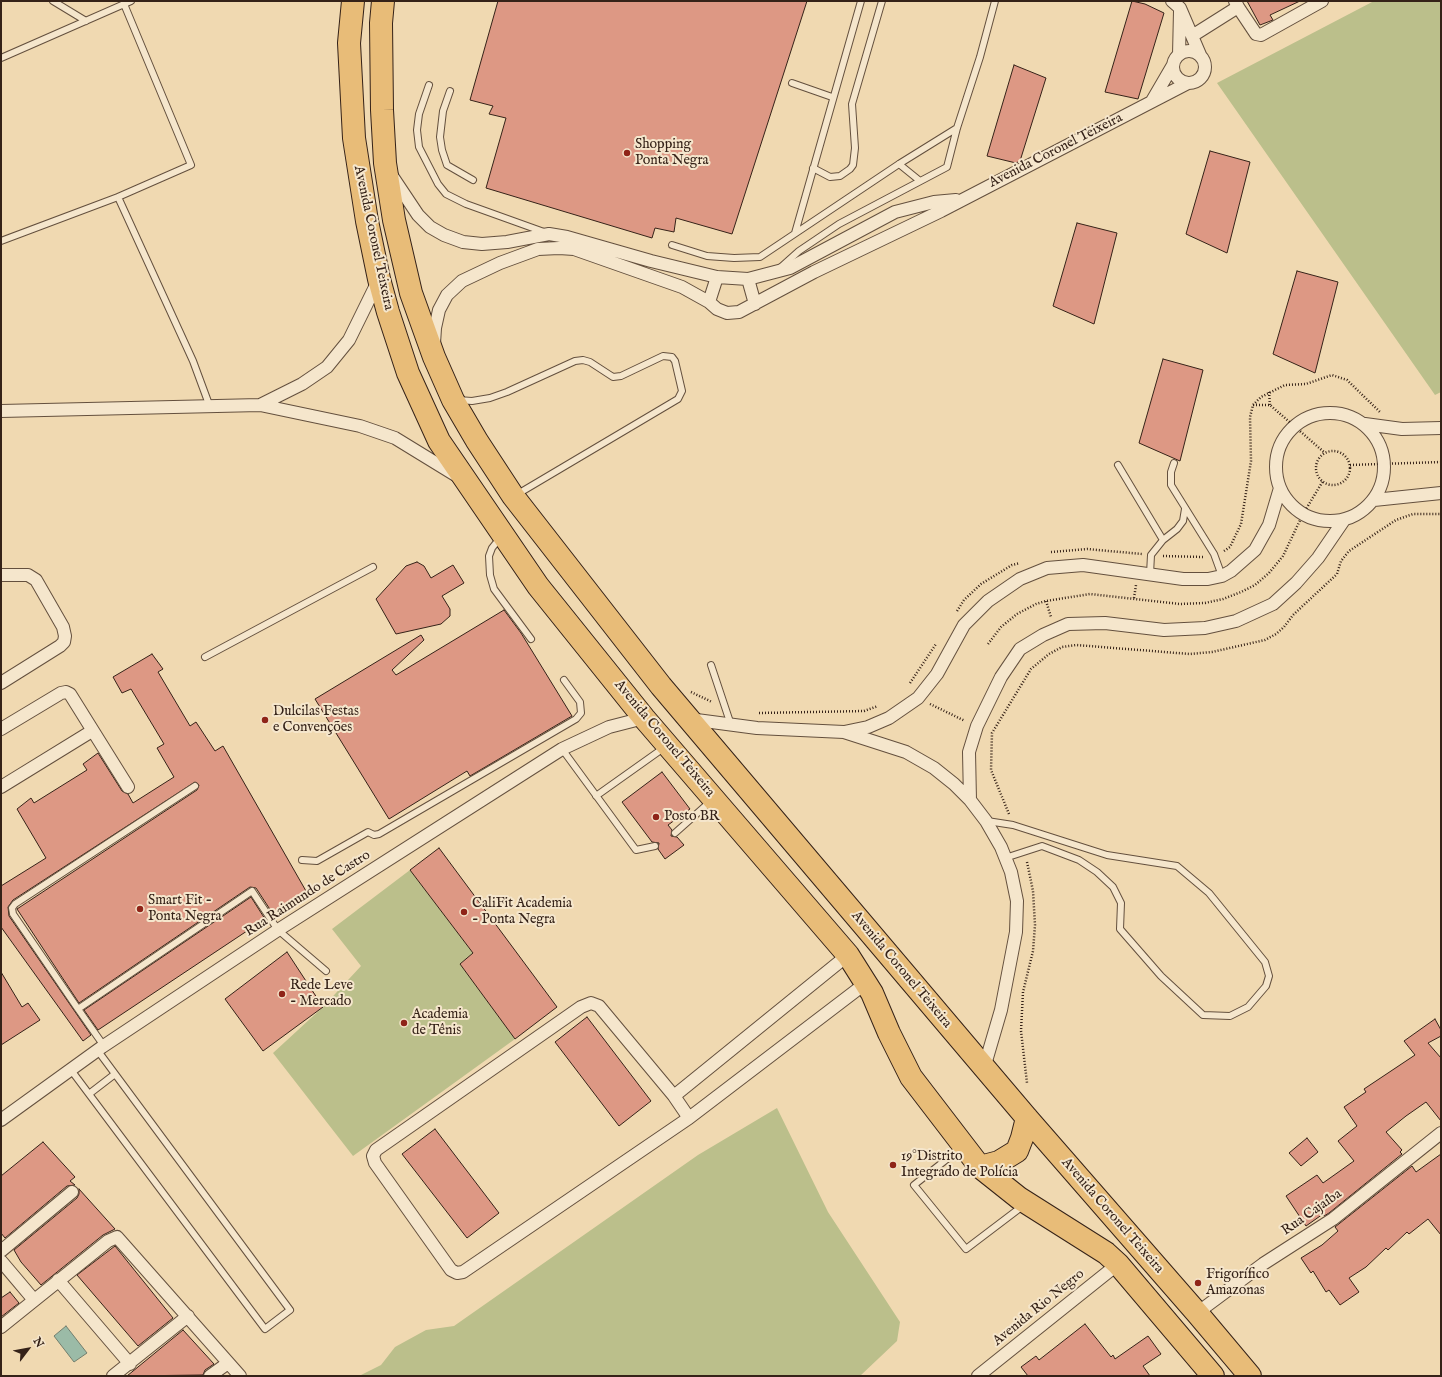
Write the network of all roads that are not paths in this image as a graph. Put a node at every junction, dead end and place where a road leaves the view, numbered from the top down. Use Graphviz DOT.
graph roads {
  1 [pos="53,1"];
  2 [pos="131,1"];
  3 [pos="353,1"];
  4 [pos="383,1"];
  5 [pos="860,1"];
  6 [pos="882,1"];
  7 [pos="995,1"];
  8 [pos="1322,1"];
  9 [pos="124,4"];
  10 [pos="1237,4"];
  11 [pos="1176,5"];
  12 [pos="86,21"];
  13 [pos="1192,36"];
  14 [pos="1201,57"];
  15 [pos="1,58"];
  16 [pos="1176,60"];
  17 [pos="792,83"];
  18 [pos="1188,83"];
  19 [pos="429,84"];
  20 [pos="450,91"];
  21 [pos="832,97"];
  22 [pos="1152,101"];
  23 [pos="957,128"];
  24 [pos="385,163"];
  25 [pos="899,164"];
  26 [pos="813,168"];
  27 [pos="472,180"];
  28 [pos="920,181"];
  29 [pos="118,197"];
  30 [pos="960,200"];
  31 [pos="795,233"];
  32 [pos="550,234"];
  33 [pos="1,241"];
  34 [pos="672,245"];
  35 [pos="774,274"];
  36 [pos="717,277"];
  37 [pos="379,279"];
  38 [pos="748,280"];
  39 [pos="709,302"];
  40 [pos="755,304"];
  41 [pos="434,357"];
  42 [pos="453,400"];
  43 [pos="260,405"];
  44 [pos="210,407"];
  45 [pos="1,411"];
  46 [pos="1365,424"];
  47 [pos="1441,428"];
  48 [pos="1174,463"];
  49 [pos="1118,465"];
  50 [pos="466,482"];
  51 [pos="1280,488"];
  52 [pos="1441,493"];
  53 [pos="513,496"];
  54 [pos="1374,500"];
  55 [pos="1185,509"];
  56 [pos="1344,520"];
  57 [pos="503,535"];
  58 [pos="1163,540"];
  59 [pos="373,567"];
  60 [pos="1150,574"];
  61 [pos="1,575"];
  62 [pos="1222,576"];
  63 [pos="531,639"];
  64 [pos="205,657"];
  65 [pos="711,665"];
  66 [pos="564,680"];
  67 [pos="1,684"];
  68 [pos="644,718"];
  69 [pos="688,718"];
  70 [pos="731,725"];
  71 [pos="1,729"];
  72 [pos="92,730"];
  73 [pos="844,732"];
  74 [pos="668,746"];
  75 [pos="562,749"];
  76 [pos="195,786"];
  77 [pos="1,787"];
  78 [pos="128,787"];
  79 [pos="596,796"];
  80 [pos="714,799"];
  81 [pos="970,800"];
  82 [pos="986,821"];
  83 [pos="675,834"];
  84 [pos="655,846"];
  85 [pos="1005,858"];
  86 [pos="302,860"];
  87 [pos="278,930"];
  88 [pos="848,955"];
  89 [pos="326,971"];
  90 [pos="866,983"];
  91 [pos="78,1009"];
  92 [pos="101,1049"];
  93 [pos="984,1068"];
  94 [pos="71,1070"];
  95 [pos="115,1074"];
  96 [pos="89,1094"];
  97 [pos="674,1096"];
  98 [pos="2,1116"];
  99 [pos="689,1118"];
  100 [pos="1027,1118"];
  101 [pos="1441,1133"];
  102 [pos="964,1146"];
  103 [pos="980,1167"];
  104 [pos="72,1192"];
  105 [pos="1026,1203"];
  106 [pos="1,1251"];
  107 [pos="1,1261"];
  108 [pos="1118,1264"];
  109 [pos="58,1280"];
  110 [pos="34,1300"];
  111 [pos="1197,1313"];
  112 [pos="188,1316"];
  113 [pos="1,1327"];
  114 [pos="228,1363"];
  115 [pos="130,1364"];
  116 [pos="113,1376"];
  117 [pos="210,1376"];
  118 [pos="240,1376"];
  119 [pos="978,1376"];
  120 [pos="1213,1376"];
  121 [pos="1250,1376"];
  1 -- 12 [label="lane"];
  2 -- 9 [label="lane"];
  3 -- 37 [label="highway, Avenida Coronel Teixeira"];
  4 -- 24 [label="highway, Avenida Coronel Teixeira"];
  5 -- 21 [label="lane"];
  6 -- 26 [label="lane"];
  7 -- 23 [label="lane"];
  8 -- 10 [label="street"];
  9 -- 12 [label="lane"];
  9 -- 29 [label="lane"];
  10 -- 13 [label="street"];
  11 -- 13 [label="street, Avenida Coronel Teixeira"];
  11 -- 16 [label="street, Avenida Coronel Teixeira"];
  12 -- 15 [label="lane"];
  13 -- 14 [label="street, Avenida Coronel Teixeira"];
  14 -- 16 [label="street"];
  14 -- 18 [label="street, Avenida Coronel Teixeira"];
  16 -- 18 [label="street"];
  16 -- 22 [label="street, Avenida Coronel Teixeira"];
  17 -- 21 [label="lane"];
  18 -- 22 [label="street, Avenida Coronel Teixeira"];
  19 -- 32 [label="lane"];
  20 -- 27 [label="lane"];
  21 -- 26 [label="lane"];
  22 -- 30 [label="street, Avenida Coronel Teixeira"];
  23 -- 25 [label="lane"];
  23 -- 28 [label="lane"];
  24 -- 32 [label="street"];
  24 -- 41 [label="highway, Avenida Coronel Teixeira"];
  25 -- 28 [label="lane"];
  25 -- 31 [label="lane"];
  26 -- 31 [label="lane"];
  28 -- 35 [label="lane"];
  29 -- 33 [label="lane"];
  29 -- 44 [label="lane"];
  30 -- 35 [label="street"];
  30 -- 40 [label="street, Avenida Coronel Teixeira"];
  31 -- 34 [label="lane"];
  32 -- 36 [label="street"];
  35 -- 38 [label="street"];
  36 -- 38 [label="street"];
  36 -- 39 [label="street"];
  37 -- 43 [label="street"];
  37 -- 50 [label="highway, Avenida Coronel Teixeira"];
  38 -- 40 [label="street"];
  39 -- 40 [label="street"];
  39 -- 41 [label="street"];
  41 -- 42 [label="highway, Avenida Coronel Teixeira"];
  42 -- 53 [label="highway, Avenida Coronel Teixeira"];
  42 -- 53 [label="lane"];
  43 -- 44 [label="street"];
  43 -- 50 [label="street"];
  44 -- 45 [label="street"];
  46 -- 47 [label="street"];
  46 -- 51 [label="street"];
  46 -- 54 [label="street"];
  48 -- 55 [label="lane"];
  49 -- 58 [label="lane"];
  50 -- 57 [label="highway, Avenida Coronel Teixeira"];
  51 -- 56 [label="street"];
  51 -- 62 [label="street"];
  52 -- 54 [label="street"];
  53 -- 69 [label="highway, Avenida Coronel Teixeira"];
  54 -- 56 [label="street"];
  55 -- 58 [label="lane"];
  55 -- 62 [label="lane"];
  56 -- 81 [label="street"];
  57 -- 63 [label="lane"];
  57 -- 68 [label="highway, Avenida Coronel Teixeira"];
  58 -- 60 [label="lane"];
  59 -- 64 [label="lane"];
  60 -- 62 [label="street"];
  60 -- 73 [label="street"];
  61 -- 67 [label="street"];
  65 -- 70 [label="lane"];
  66 -- 86 [label="lane"];
  68 -- 74 [label="highway, Avenida Coronel Teixeira"];
  68 -- 75 [label="street, Rua Raimundo de Castro"];
  69 -- 70 [label="street"];
  69 -- 93 [label="highway, Avenida Coronel Teixeira"];
  70 -- 73 [label="street"];
  71 -- 72 [label="street"];
  72 -- 77 [label="street"];
  72 -- 78 [label="street"];
  73 -- 81 [label="street"];
  74 -- 79 [label="lane"];
  74 -- 80 [label="highway, Avenida Coronel Teixeira"];
  75 -- 79 [label="lane"];
  75 -- 87 [label="street, Rua Raimundo de Castro"];
  76 -- 91 [label="lane"];
  79 -- 84 [label="lane"];
  80 -- 83 [label="lane"];
  80 -- 88 [label="highway, Avenida Coronel Teixeira"];
  81 -- 82 [label="street"];
  82 -- 85 [label="street"];
  82 -- 85 [label="lane"];
  85 -- 93 [label="street"];
  87 -- 89 [label="lane"];
  87 -- 91 [label="lane"];
  87 -- 92 [label="street, Rua Raimundo de Castro"];
  88 -- 90 [label="highway, Avenida Coronel Teixeira"];
  88 -- 97 [label="street"];
  90 -- 99 [label="street"];
  90 -- 102 [label="highway, Avenida Coronel Teixeira"];
  91 -- 92 [label="lane"];
  92 -- 94 [label="street, Rua Raimundo de Castro"];
  92 -- 95 [label="lane"];
  93 -- 100 [label="highway, Avenida Coronel Teixeira"];
  94 -- 96 [label="lane"];
  94 -- 98 [label="street, Rua Raimundo de Castro"];
  95 -- 96 [label="lane"];
  95 -- 96 [label="lane"];
  97 -- 99 [label="street"];
  97 -- 99 [label="street"];
  100 -- 103 [label="highway"];
  100 -- 111 [label="highway, Avenida Coronel Teixeira"];
  101 -- 111 [label="street, Rua Cajaíba"];
  102 -- 103 [label="highway, Avenida Coronel Teixeira"];
  102 -- 105 [label="lane"];
  103 -- 105 [label="highway, Avenida Coronel Teixeira"];
  104 -- 106 [label="street"];
  105 -- 108 [label="highway, Avenida Coronel Teixeira"];
  107 -- 110 [label="street"];
  108 -- 119 [label="street, Avenida Rio Negro"];
  108 -- 120 [label="highway, Avenida Coronel Teixeira"];
  109 -- 110 [label="street"];
  109 -- 112 [label="street"];
  109 -- 115 [label="street"];
  110 -- 113 [label="street"];
  111 -- 121 [label="highway, Avenida Coronel Teixeira"];
  112 -- 114 [label="street"];
  112 -- 115 [label="street"];
  114 -- 117 [label="street"];
  114 -- 118 [label="street"];
  115 -- 116 [label="street"];
}
